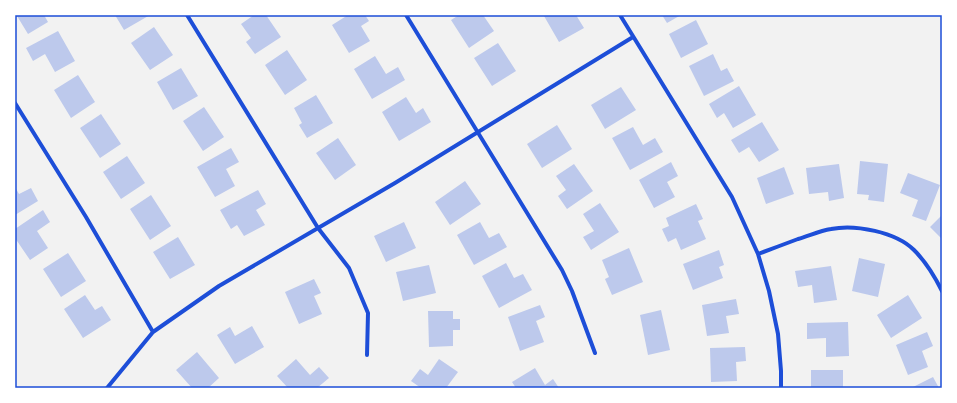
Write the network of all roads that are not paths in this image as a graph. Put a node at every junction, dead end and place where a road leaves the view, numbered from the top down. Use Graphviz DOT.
graph roads {
  1 [pos="187,15"];
  2 [pos="406,15"];
  3 [pos="620,15"];
  4 [pos="633,37"];
  5 [pos="15,103"];
  6 [pos="478,132"];
  7 [pos="318,228"];
  8 [pos="758,254"];
  9 [pos="942,291"];
  10 [pos="153,332"];
  11 [pos="595,353"];
  12 [pos="367,355"];
  13 [pos="107,388"];
  14 [pos="781,388"];
  1 -- 7 [label="street"];
  2 -- 6 [label="street"];
  3 -- 4 [label="street"];
  4 -- 6 [label="street"];
  4 -- 8 [label="street"];
  5 -- 10 [label="street"];
  6 -- 7 [label="street"];
  6 -- 11 [label="street"];
  7 -- 10 [label="street"];
  7 -- 12 [label="street"];
  8 -- 9 [label="street"];
  8 -- 14 [label="street"];
  10 -- 13 [label="street"];
}
